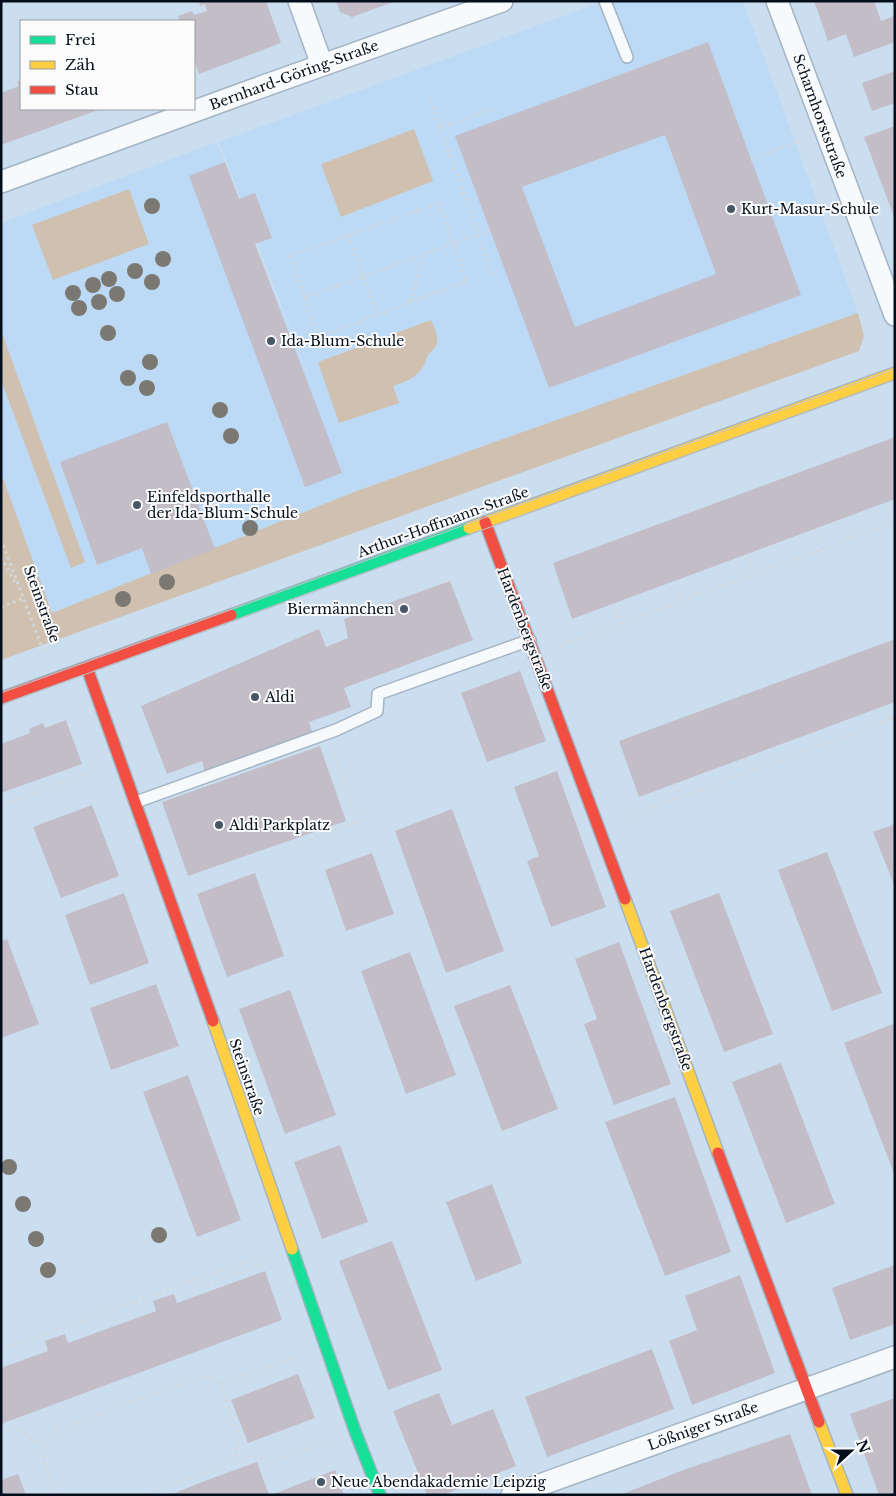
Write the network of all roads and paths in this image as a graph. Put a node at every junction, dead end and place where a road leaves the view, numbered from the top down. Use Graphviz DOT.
graph roads {
  1 [pos="299,1"];
  2 [pos="502,1"];
  3 [pos="605,1"];
  4 [pos="777,1"];
  5 [pos="627,58"];
  6 [pos="322,65"];
  7 [pos="431,100"];
  8 [pos="495,108"];
  9 [pos="441,128"];
  10 [pos="796,142"];
  11 [pos="751,160"];
  12 [pos="1,182"];
  13 [pos="490,230"];
  14 [pos="478,234"];
  15 [pos="348,235"];
  16 [pos="453,243"];
  17 [pos="424,254"];
  18 [pos="492,275"];
  19 [pos="363,276"];
  20 [pos="305,298"];
  21 [pos="410,302"];
  22 [pos="378,315"];
  23 [pos="895,315"];
  24 [pos="895,373"];
  25 [pos="885,503"];
  26 [pos="485,522"];
  27 [pos="893,523"];
  28 [pos="814,529"];
  29 [pos="1,539"];
  30 [pos="822,549"];
  31 [pos="747,554"];
  32 [pos="1,557"];
  33 [pos="754,574"];
  34 [pos="678,580"];
  35 [pos="24,599"];
  36 [pos="684,600"];
  37 [pos="612,604"];
  38 [pos="1,607"];
  39 [pos="619,624"];
  40 [pos="530,640"];
  41 [pos="535,655"];
  42 [pos="87,668"];
  43 [pos="54,680"];
  44 [pos="1,698"];
  45 [pos="883,706"];
  46 [pos="895,718"];
  47 [pos="889,720"];
  48 [pos="814,732"];
  49 [pos="326,733"];
  50 [pos="820,746"];
  51 [pos="744,758"];
  52 [pos="121,761"];
  53 [pos="749,772"];
  54 [pos="675,784"];
  55 [pos="680,797"];
  56 [pos="136,802"];
  57 [pos="1,806"];
  58 [pos="599,827"];
  59 [pos="296,844"];
  60 [pos="262,1256"];
  61 [pos="264,1264"];
  62 [pos="190,1282"];
  63 [pos="326,1346"];
  64 [pos="1,1350"];
  65 [pos="895,1357"];
  66 [pos="221,1384"];
  67 [pos="806,1389"];
  68 [pos="1,1432"];
  69 [pos="41,1444"];
  70 [pos="311,1447"];
  71 [pos="235,1455"];
  72 [pos="57,1495"];
  73 [pos="145,1495"];
  74 [pos="380,1495"];
  75 [pos="512,1495"];
  76 [pos="847,1495"];
  1 -- 6 [label="street"];
  2 -- 6 [label="street, Bernhard-Göring-Straße"];
  3 -- 5 [label="lane"];
  4 -- 23 [label="street, Scharnhorststraße"];
  6 -- 12 [label="street, Bernhard-Göring-Straße"];
  7 -- 9 [label="path"];
  8 -- 9 [label="path"];
  9 -- 14 [label="path"];
  10 -- 11 [label="path"];
  13 -- 14 [label="path"];
  14 -- 16 [label="path"];
  14 -- 18 [label="path"];
  15 -- 16 [label="path"];
  15 -- 19 [label="path"];
  15 -- 20 [label="path"];
  16 -- 17 [label="path"];
  16 -- 21 [label="path"];
  17 -- 19 [label="path"];
  17 -- 21 [label="path"];
  19 -- 20 [label="path"];
  19 -- 22 [label="path"];
  20 -- 22 [label="path"];
  21 -- 22 [label="path"];
  24 -- 26 [label="street, Arthur-Hoffmann-Straße"];
  25 -- 27 [label="path"];
  26 -- 40 [label="street, Hardenbergstraße"];
  26 -- 42 [label="street, Arthur-Hoffmann-Straße"];
  27 -- 30 [label="path"];
  28 -- 30 [label="path"];
  29 -- 35 [label="path, Steinstraße"];
  30 -- 33 [label="path"];
  31 -- 33 [label="path"];
  32 -- 35 [label="path"];
  33 -- 36 [label="path"];
  34 -- 36 [label="path"];
  35 -- 38 [label="path"];
  35 -- 43 [label="path, Steinstraße"];
  36 -- 39 [label="path"];
  37 -- 39 [label="path"];
  39 -- 41 [label="path"];
  40 -- 41 [label="street, Hardenbergstraße"];
  40 -- 49 [label="lane"];
  41 -- 58 [label="street, Hardenbergstraße"];
  42 -- 43 [label="street, Arthur-Hoffmann-Straße"];
  42 -- 52 [label="street, Steinstraße"];
  43 -- 44 [label="street, Arthur-Hoffmann-Straße"];
  45 -- 47 [label="path"];
  46 -- 47 [label="path"];
  47 -- 50 [label="path"];
  48 -- 50 [label="path"];
  49 -- 56 [label="lane"];
  49 -- 59 [label="path"];
  50 -- 53 [label="path"];
  51 -- 53 [label="path"];
  52 -- 56 [label="street, Steinstraße"];
  52 -- 57 [label="path"];
  53 -- 55 [label="path"];
  54 -- 55 [label="path"];
  55 -- 58 [label="path"];
  56 -- 63 [label="street, Steinstraße"];
  58 -- 67 [label="street, Hardenbergstraße"];
  60 -- 62 [label="path"];
  61 -- 62 [label="path"];
  62 -- 64 [label="path"];
  63 -- 66 [label="path"];
  63 -- 74 [label="street, Steinstraße"];
  65 -- 67 [label="street, Lößniger Straße"];
  66 -- 69 [label="path"];
  66 -- 71 [label="path"];
  67 -- 75 [label="street, Lößniger Straße"];
  67 -- 76 [label="street, Hardenbergstraße"];
  68 -- 69 [label="path"];
  69 -- 72 [label="path"];
  70 -- 71 [label="path"];
  71 -- 73 [label="path"];
}
